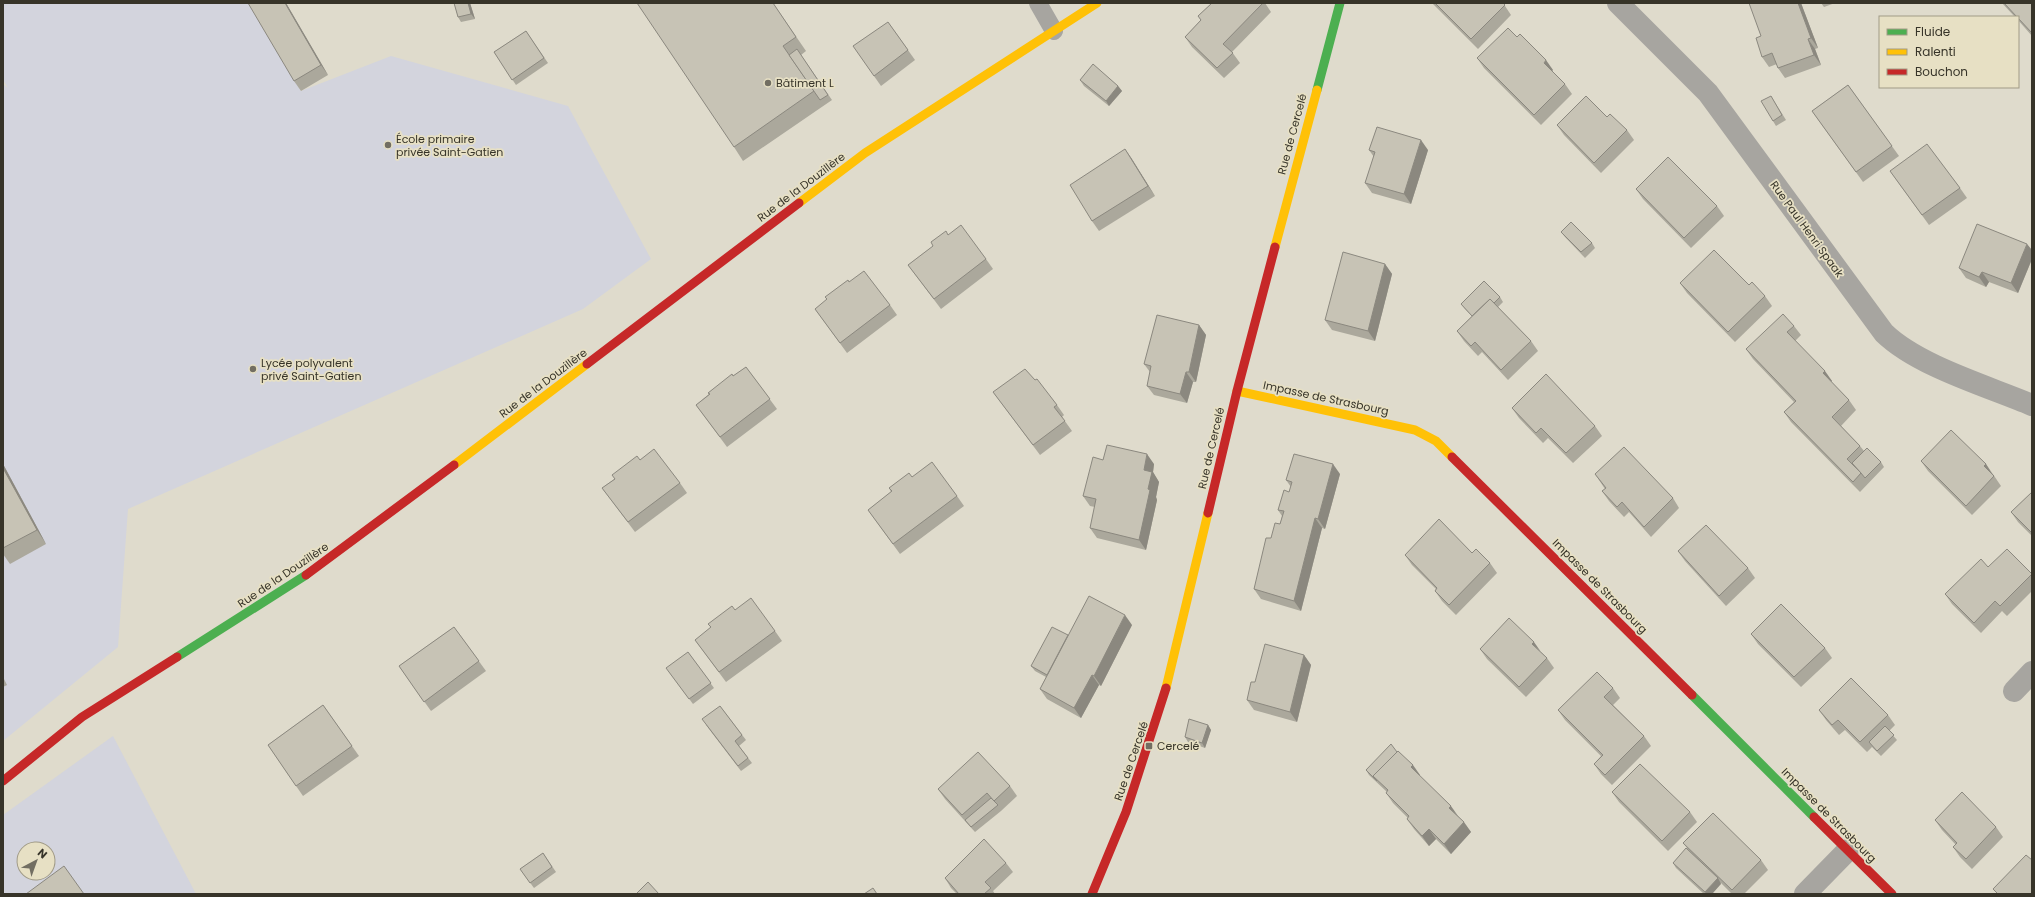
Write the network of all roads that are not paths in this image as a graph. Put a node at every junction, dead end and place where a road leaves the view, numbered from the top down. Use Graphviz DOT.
graph roads {
  1 [pos="1038,3"];
  2 [pos="1097,3"];
  3 [pos="1340,3"];
  4 [pos="1618,3"];
  5 [pos="1054,31"];
  6 [pos="1237,391"];
  7 [pos="2032,404"];
  8 [pos="2032,672"];
  9 [pos="2014,691"];
  10 [pos="3,780"];
  11 [pos="1848,850"];
  12 [pos="1092,894"];
  13 [pos="1805,894"];
  14 [pos="1892,894"];
  1 -- 5 [label="lane"];
  2 -- 5 [label="street, Rue de la Douzillère"];
  3 -- 6 [label="street, Rue de Cercelé"];
  4 -- 7 [label="street, Rue Paul Henri Spaak"];
  5 -- 10 [label="street, Rue de la Douzillère"];
  6 -- 11 [label="street, Impasse de Strasbourg"];
  6 -- 12 [label="street, Rue de Cercelé"];
  8 -- 9 [label="street"];
  11 -- 13 [label="street"];
  11 -- 14 [label="street, Impasse de Strasbourg"];
}
